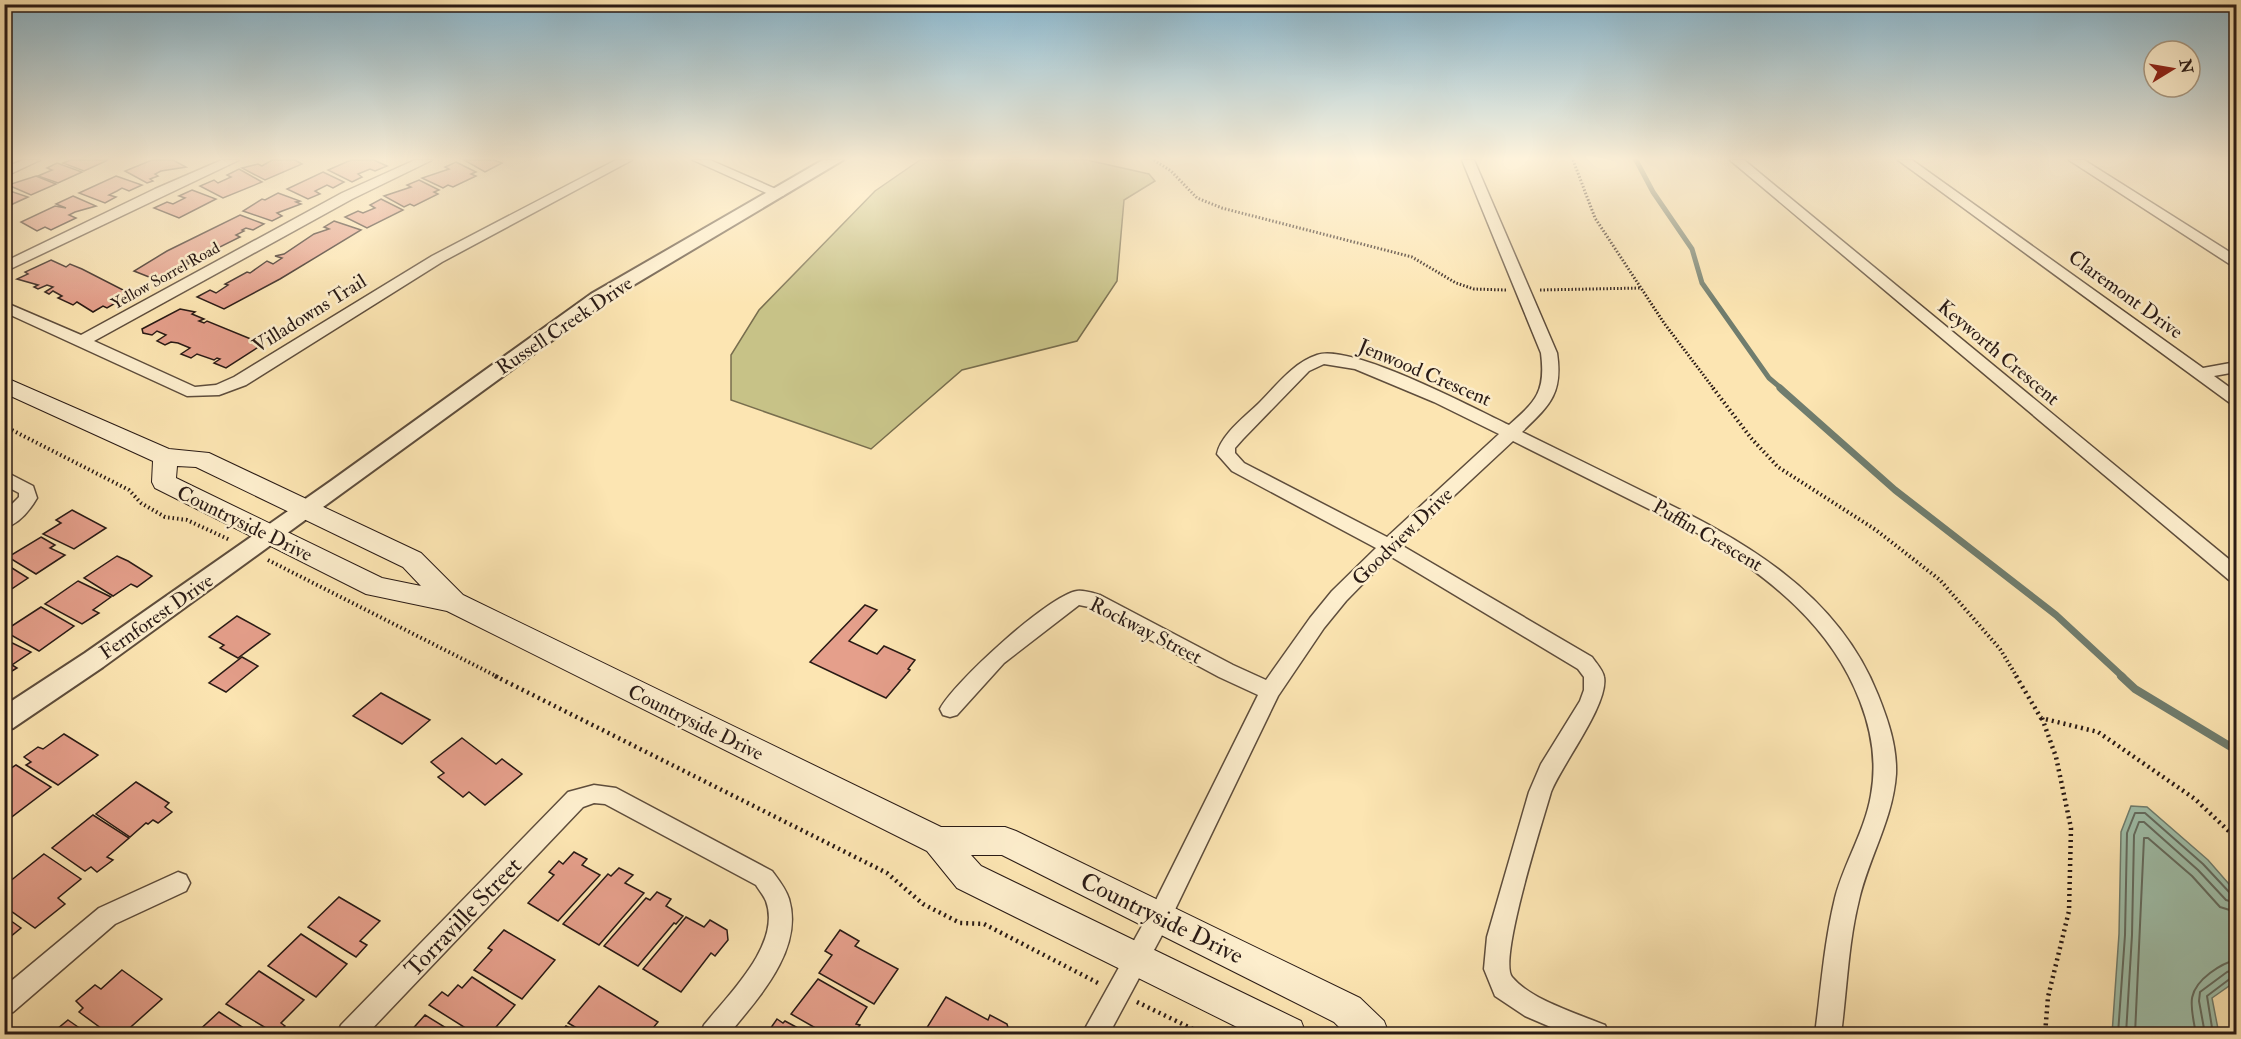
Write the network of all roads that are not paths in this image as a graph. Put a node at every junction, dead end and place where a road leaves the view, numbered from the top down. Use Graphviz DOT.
graph roads {
  1 [pos="125,208"];
  2 [pos="324,208"];
  3 [pos="533,208"];
  4 [pos="751,208"];
  5 [pos="1488,208"];
  6 [pos="1794,208"];
  7 [pos="1972,208"];
  8 [pos="2152,208"];
  9 [pos="2236,262"];
  10 [pos="4,268"];
  11 [pos="4,306"];
  12 [pos="82,341"];
  13 [pos="2236,367"];
  14 [pos="2201,373"];
  15 [pos="4,384"];
  16 [pos="2236,399"];
  17 [pos="1512,433"];
  18 [pos="165,457"];
  19 [pos="4,477"];
  20 [pos="306,510"];
  21 [pos="4,522"];
  22 [pos="270,535"];
  23 [pos="1389,546"];
  24 [pos="2236,575"];
  25 [pos="453,602"];
  26 [pos="1270,691"];
  27 [pos="950,709"];
  28 [pos="4,720"];
  29 [pos="938,841"];
  30 [pos="178,884"];
  31 [pos="1160,916"];
  32 [pos="1136,959"];
  33 [pos="4,1003"];
  34 [pos="350,1035"];
  35 [pos="713,1035"];
  36 [pos="1095,1035"];
  37 [pos="1288,1035"];
  38 [pos="1371,1035"];
  39 [pos="1596,1035"];
  40 [pos="1828,1035"];
  1 -- 10 [label="street"];
  2 -- 12 [label="street, Yellow Sorrel Road"];
  3 -- 12 [label="street, Villadowns Trail"];
  4 -- 20 [label="street, Russell Creek Drive"];
  5 -- 17 [label="street, Goodview Drive"];
  6 -- 24 [label="street, Keyworth Crescent"];
  7 -- 14 [label="street, Claremont Drive"];
  8 -- 9 [label="street"];
  11 -- 12 [label="street, Villadowns Trail"];
  13 -- 14 [label="street"];
  14 -- 16 [label="street, Claremont Drive"];
  15 -- 18 [label="main road, Countryside Drive"];
  17 -- 23 [label="street, Goodview Drive"];
  17 -- 23 [label="street, Jenwood Crescent"];
  17 -- 40 [label="street, Puffin Crescent"];
  18 -- 20 [label="main road, Countryside Drive"];
  18 -- 22 [label="main road, Countryside Drive"];
  19 -- 21 [label="street"];
  20 -- 22 [label="street, Fernforest Drive"];
  20 -- 25 [label="main road, Countryside Drive"];
  22 -- 25 [label="main road, Countryside Drive"];
  22 -- 28 [label="street, Fernforest Drive"];
  23 -- 26 [label="street, Goodview Drive"];
  23 -- 39 [label="street"];
  25 -- 29 [label="main road, Countryside Drive"];
  26 -- 27 [label="street, Rockway Street"];
  26 -- 31 [label="street, Goodview Drive"];
  29 -- 31 [label="main road, Countryside Drive"];
  29 -- 32 [label="main road, Countryside Drive"];
  30 -- 33 [label="street"];
  31 -- 32 [label="street, Goodview Drive"];
  31 -- 38 [label="main road, Countryside Drive"];
  32 -- 36 [label="street, Goodview Drive"];
  32 -- 37 [label="main road, Countryside Drive"];
  34 -- 35 [label="street, Torraville Street"];
}
